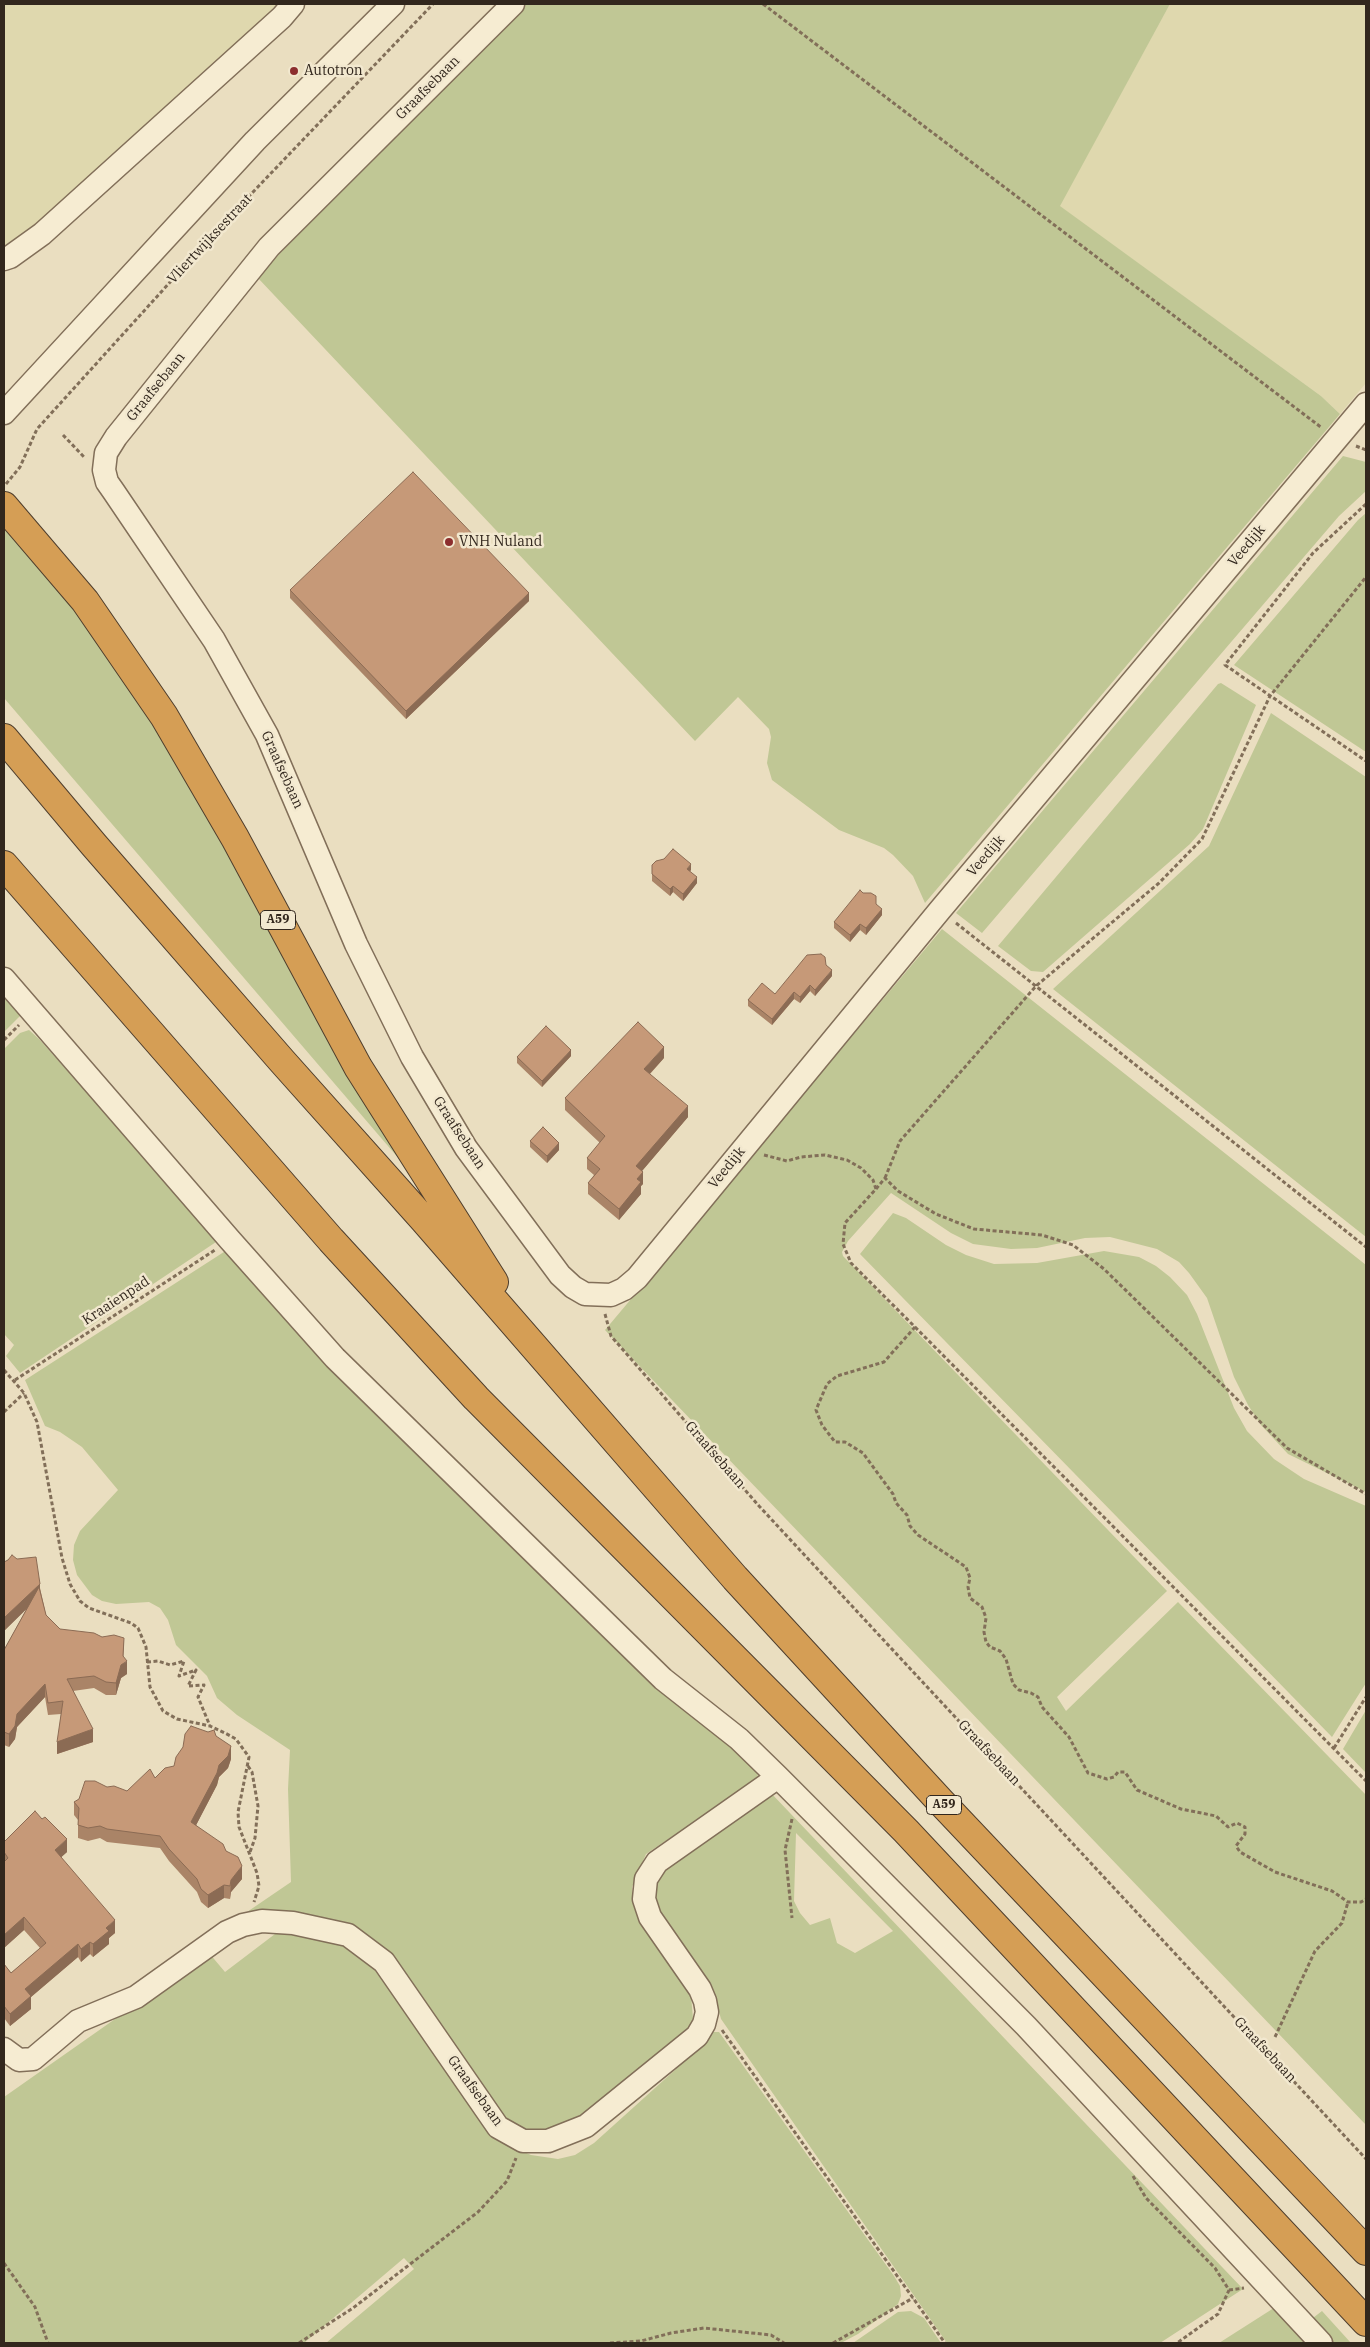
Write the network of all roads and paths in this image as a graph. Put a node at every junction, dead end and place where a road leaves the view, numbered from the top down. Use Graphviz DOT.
graph roads {
  1 [pos="293,4"];
  2 [pos="393,4"];
  3 [pos="433,4"];
  4 [pos="513,4"];
  5 [pos="763,4"];
  6 [pos="4,258"];
  7 [pos="1366,404"];
  8 [pos="4,413"];
  9 [pos="63,435"];
  10 [pos="1336,439"];
  11 [pos="104,461"];
  12 [pos="4,486"];
  13 [pos="1366,504"];
  14 [pos="4,506"];
  15 [pos="1366,577"];
  16 [pos="1270,696"];
  17 [pos="4,738"];
  18 [pos="1366,761"];
  19 [pos="4,865"];
  20 [pos="940,910"];
  21 [pos="4,979"];
  22 [pos="1036,986"];
  23 [pos="747,1144"];
  24 [pos="885,1178"];
  25 [pos="876,1189"];
  26 [pos="230,1240"];
  27 [pos="1366,1247"];
  28 [pos="599,1296"];
  29 [pos="915,1328"];
  30 [pos="534,1347"];
  31 [pos="4,1370"];
  32 [pos="15,1380"];
  33 [pos="24,1393"];
  34 [pos="4,1412"];
  35 [pos="1366,1494"];
  36 [pos="147,1662"];
  37 [pos="1366,1697"];
  38 [pos="210,1726"];
  39 [pos="1334,1748"];
  40 [pos="248,1766"];
  41 [pos="778,1777"];
  42 [pos="1366,1781"];
  43 [pos="797,1796"];
  44 [pos="250,1853"];
  45 [pos="1366,1898"];
  46 [pos="1348,1902"];
  47 [pos="792,1918"];
  48 [pos="243,1925"];
  49 [pos="707,2012"];
  50 [pos="1275,2037"];
  51 [pos="4,2049"];
  52 [pos="523,2141"];
  53 [pos="1366,2159"];
  54 [pos="1133,2176"];
  55 [pos="1366,2251"];
  56 [pos="4,2263"];
  57 [pos="913,2298"];
  58 [pos="1366,2322"];
  59 [pos="48,2343"];
  60 [pos="299,2343"];
  61 [pos="610,2343"];
  62 [pos="784,2343"];
  63 [pos="833,2343"];
  64 [pos="945,2343"];
  65 [pos="1177,2343"];
  66 [pos="1321,2343"];
  1 -- 6 [label="street"];
  2 -- 8 [label="street"];
  3 -- 12 [label="path, Vliertwijksestraat"];
  4 -- 11 [label="street, Graafsebaan"];
  5 -- 10 [label="path"];
  7 -- 10 [label="street, Veedijk"];
  9 -- 11 [label="path"];
  10 -- 20 [label="street, Veedijk"];
  11 -- 28 [label="street, Graafsebaan"];
  13 -- 16 [label="path"];
  14 -- 30 [label="highway, A59"];
  15 -- 16 [label="path"];
  16 -- 18 [label="path"];
  16 -- 22 [label="path"];
  17 -- 30 [label="highway, A59"];
  19 -- 58 [label="highway"];
  20 -- 22 [label="path"];
  20 -- 23 [label="street, Veedijk"];
  21 -- 26 [label="street"];
  22 -- 24 [label="path"];
  22 -- 27 [label="path"];
  23 -- 25 [label="path"];
  23 -- 28 [label="street, Veedijk"];
  24 -- 25 [label="path"];
  24 -- 35 [label="path"];
  25 -- 29 [label="path"];
  26 -- 32 [label="path, Kraaienpad"];
  26 -- 41 [label="street"];
  28 -- 53 [label="path, Graafsebaan"];
  29 -- 39 [label="path"];
  29 -- 46 [label="path"];
  30 -- 55 [label="highway, A59"];
  31 -- 32 [label="path"];
  32 -- 33 [label="path"];
  33 -- 34 [label="path"];
  33 -- 36 [label="path"];
  36 -- 38 [label="path"];
  36 -- 38 [label="path"];
  37 -- 39 [label="path"];
  38 -- 40 [label="path"];
  39 -- 42 [label="path"];
  40 -- 44 [label="path"];
  40 -- 44 [label="path"];
  41 -- 43 [label="street"];
  41 -- 49 [label="street"];
  43 -- 47 [label="path"];
  43 -- 66 [label="street"];
  44 -- 48 [label="path"];
  45 -- 46 [label="path"];
  46 -- 50 [label="path"];
  48 -- 51 [label="street, Graafsebaan"];
  48 -- 52 [label="street, Graafsebaan"];
  49 -- 52 [label="street, Graafsebaan"];
  49 -- 57 [label="path"];
  52 -- 60 [label="path"];
  54 -- 65 [label="path"];
  56 -- 59 [label="path"];
  57 -- 63 [label="path"];
  57 -- 64 [label="path"];
  61 -- 62 [label="path"];
}
